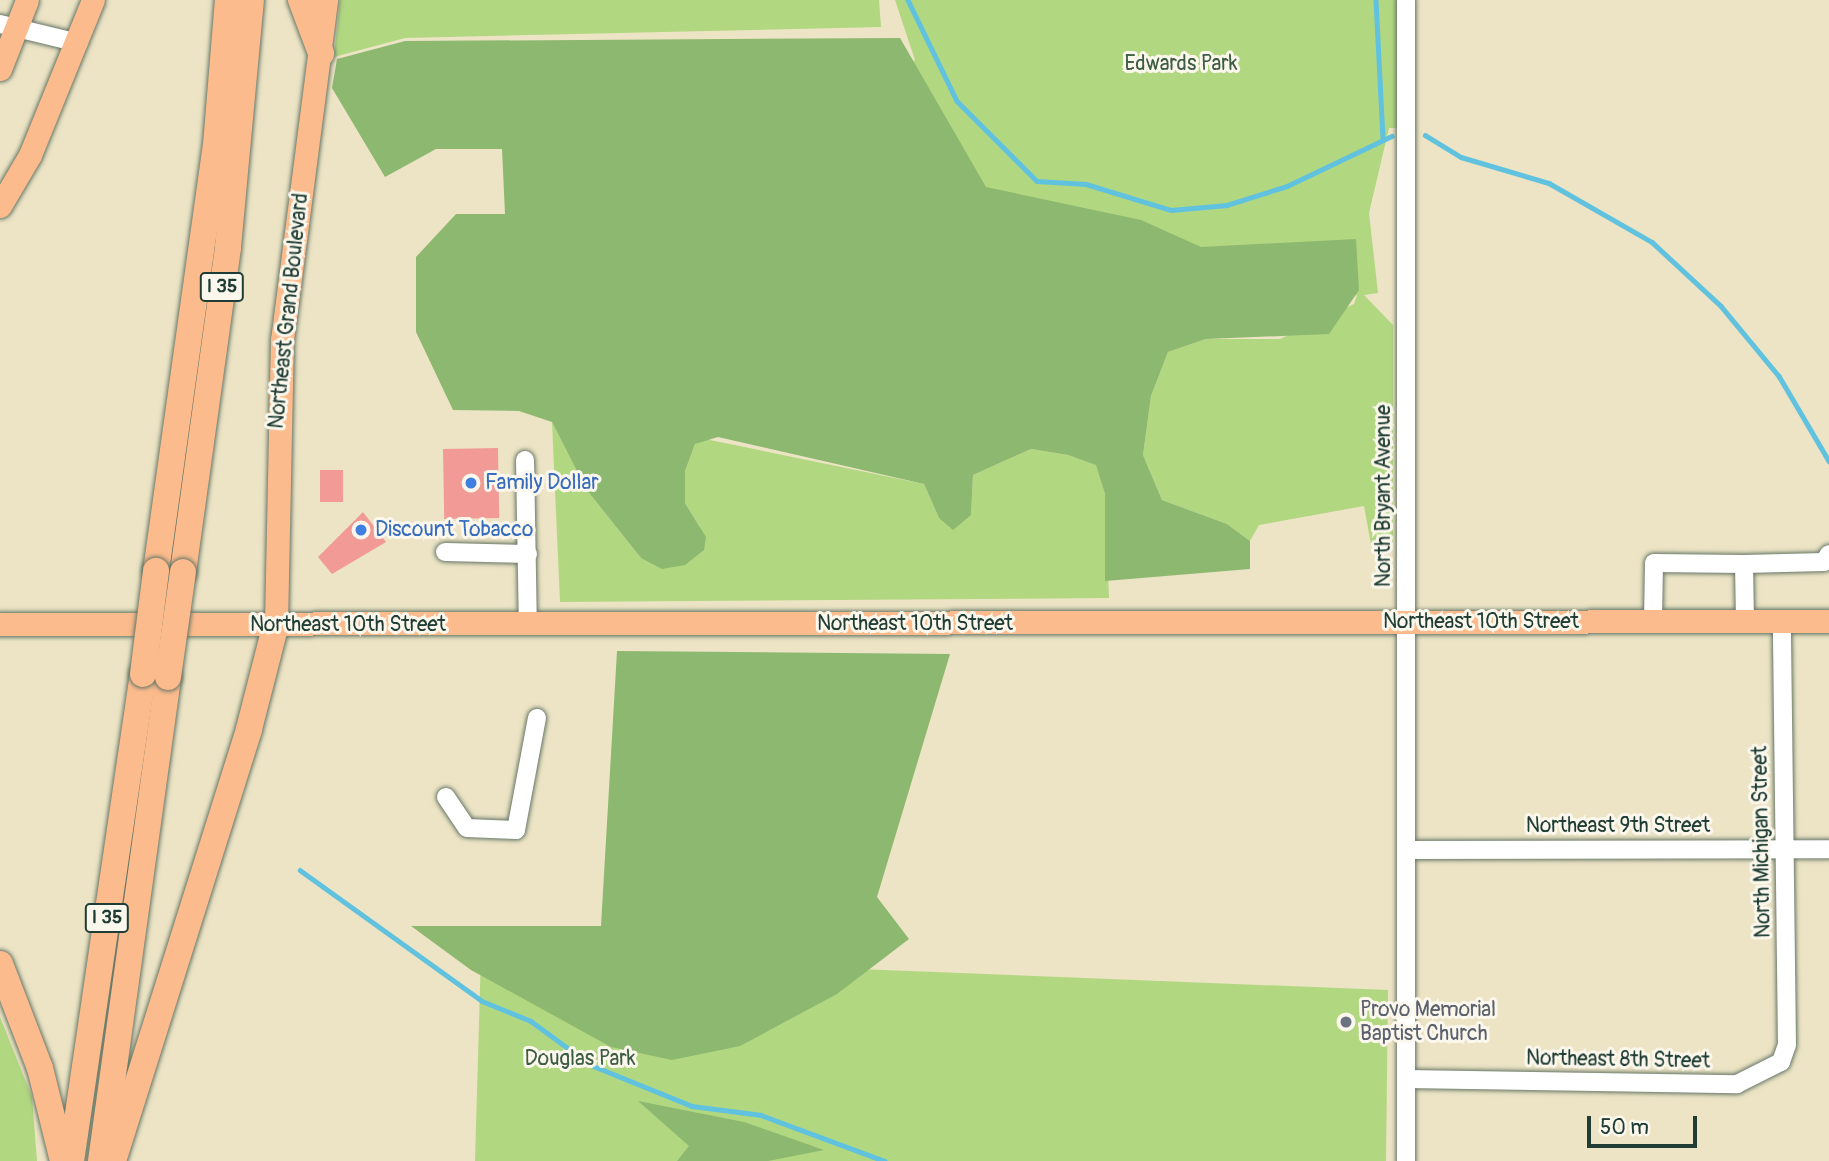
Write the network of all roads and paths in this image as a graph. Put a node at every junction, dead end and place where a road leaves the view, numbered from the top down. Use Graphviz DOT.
graph roads {
  1 [pos="27,0"];
  2 [pos="93,0"];
  3 [pos="228,0"];
  4 [pos="251,0"];
  5 [pos="301,0"];
  6 [pos="326,0"];
  7 [pos="1406,0"];
  8 [pos="9,25"];
  9 [pos="79,43"];
  10 [pos="321,53"];
  11 [pos="0,69"];
  12 [pos="0,206"];
  13 [pos="525,460"];
  14 [pos="445,552"];
  15 [pos="528,554"];
  16 [pos="1829,554"];
  17 [pos="1744,564"];
  18 [pos="1653,621"];
  19 [pos="1745,621"];
  20 [pos="1783,621"];
  21 [pos="1829,621"];
  22 [pos="1405,623"];
  23 [pos="0,624"];
  24 [pos="276,624"];
  25 [pos="528,624"];
  26 [pos="155,676"];
  27 [pos="537,718"];
  28 [pos="446,797"];
  29 [pos="1786,848"];
  30 [pos="1829,849"];
  31 [pos="1407,850"];
  32 [pos="0,964"];
  33 [pos="1782,1062"];
  34 [pos="1406,1079"];
  35 [pos="63,1161"];
  36 [pos="71,1161"];
  37 [pos="101,1161"];
  38 [pos="113,1161"];
  39 [pos="1406,1161"];
  1 -- 8 [label="main road"];
  2 -- 9 [label="main road"];
  3 -- 26 [label="highway, I 35, bridge"];
  4 -- 26 [label="highway, I 35, bridge"];
  5 -- 10 [label="highway"];
  6 -- 10 [label="main road, Northeast Grand Boulevard"];
  7 -- 22 [label="street, North Bryant Avenue"];
  8 -- 9 [label="street"];
  8 -- 11 [label="main road"];
  9 -- 12 [label="main road"];
  10 -- 24 [label="main road, Northeast Grand Boulevard"];
  13 -- 15 [label="street"];
  14 -- 15 [label="street"];
  15 -- 25 [label="street"];
  16 -- 17 [label="street"];
  17 -- 18 [label="street"];
  17 -- 19 [label="street"];
  18 -- 19 [label="main road, Northeast 10th Street"];
  18 -- 22 [label="main road, Northeast 10th Street"];
  19 -- 20 [label="main road, Northeast 10th Street"];
  20 -- 21 [label="main road, Northeast 10th Street"];
  20 -- 29 [label="street, North Michigan Street"];
  22 -- 25 [label="main road, Northeast 10th Street"];
  22 -- 31 [label="street, North Bryant Avenue"];
  23 -- 24 [label="main road, Northeast 10th Street"];
  24 -- 25 [label="main road, Northeast 10th Street"];
  24 -- 38 [label="highway"];
  26 -- 36 [label="highway, I 35"];
  26 -- 37 [label="highway, I 35"];
  27 -- 28 [label="street"];
  29 -- 30 [label="street, Northeast 9th Street"];
  29 -- 31 [label="street, Northeast 9th Street"];
  29 -- 33 [label="street, North Michigan Street"];
  31 -- 34 [label="street, North Bryant Avenue"];
  32 -- 35 [label="highway"];
  33 -- 34 [label="street, Northeast 8th Street"];
  34 -- 39 [label="street, North Bryant Avenue"];
}
